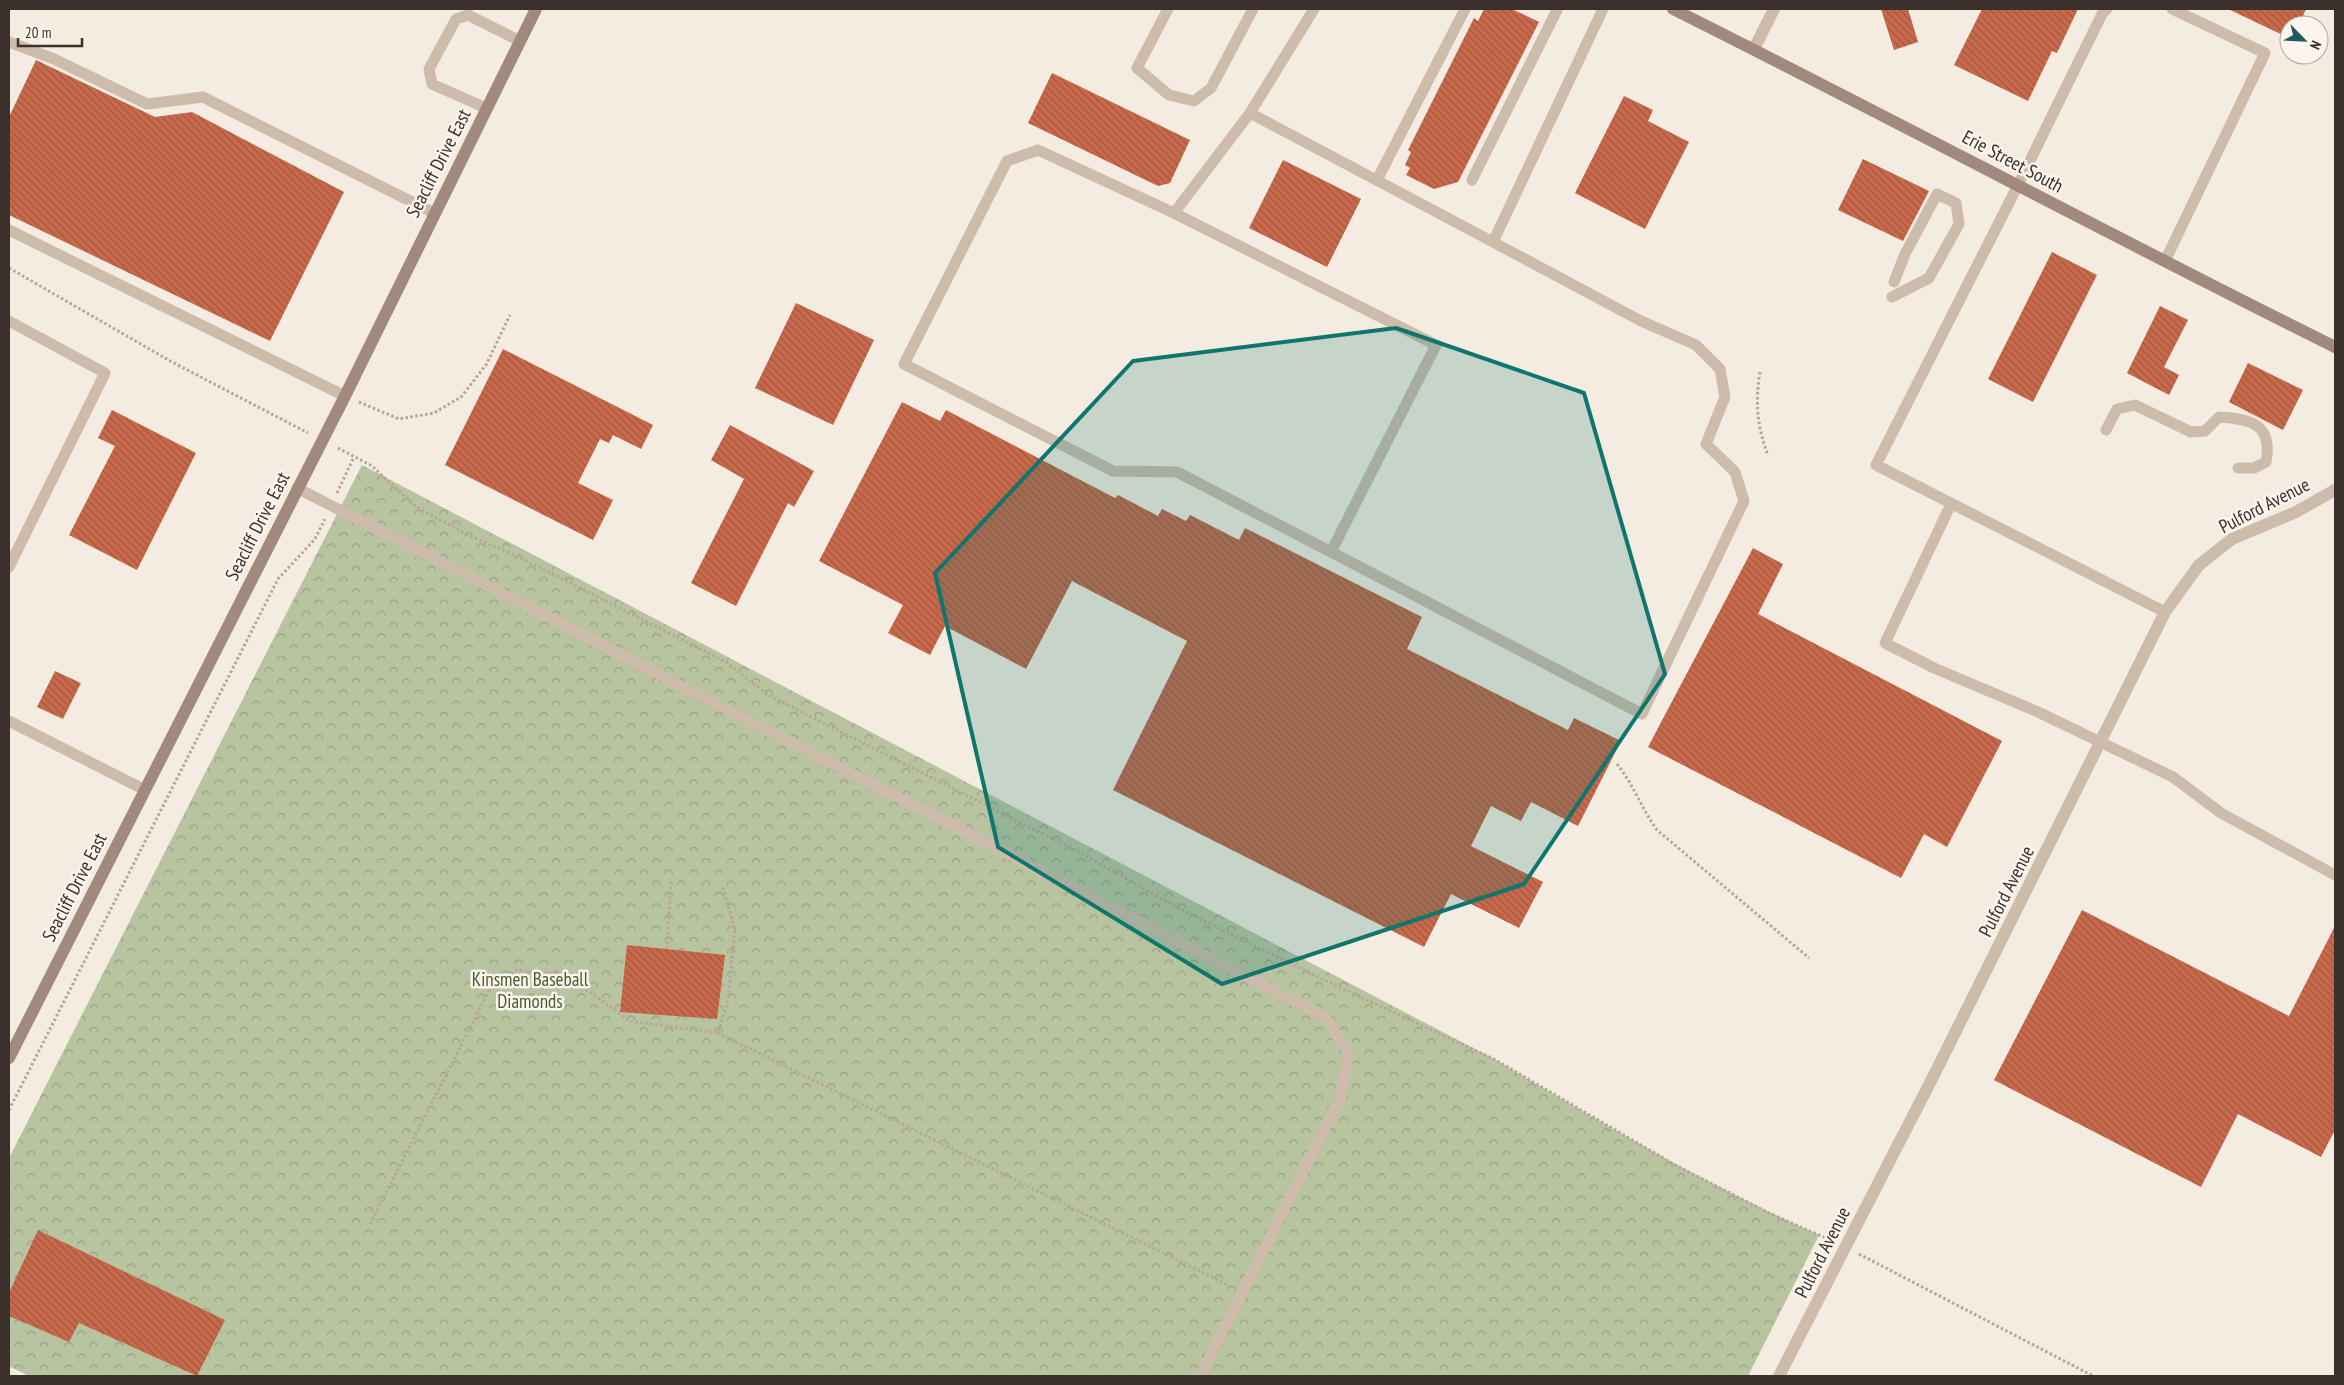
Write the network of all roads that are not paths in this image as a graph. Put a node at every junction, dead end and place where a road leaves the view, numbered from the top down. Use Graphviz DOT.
graph roads {
  1 [pos="536,9"];
  2 [pos="1168,9"];
  3 [pos="1253,9"];
  4 [pos="1314,9"];
  5 [pos="1465,9"];
  6 [pos="1555,9"];
  7 [pos="1603,9"];
  8 [pos="1673,9"];
  9 [pos="1774,9"];
  10 [pos="2107,9"];
  11 [pos="2172,9"];
  12 [pos="520,41"];
  13 [pos="9,42"];
  14 [pos="1754,50"];
  15 [pos="486,108"];
  16 [pos="1250,113"];
  17 [pos="1377,180"];
  18 [pos="1472,180"];
  19 [pos="2018,185"];
  20 [pos="434,213"];
  21 [pos="1174,213"];
  22 [pos="9,230"];
  23 [pos="1493,242"];
  24 [pos="2165,261"];
  25 [pos="1894,282"];
  26 [pos="1892,297"];
  27 [pos="9,321"];
  28 [pos="2335,347"];
  29 [pos="345,396"];
  30 [pos="2106,430"];
  31 [pos="2238,468"];
  32 [pos="297,488"];
  33 [pos="2335,490"];
  34 [pos="1951,504"];
  35 [pos="1331,552"];
  36 [pos="9,567"];
  37 [pos="2165,612"];
  38 [pos="9,721"];
  39 [pos="2102,742"];
  40 [pos="145,790"];
  41 [pos="2335,875"];
  42 [pos="9,1058"];
  43 [pos="1200,1376"];
  44 [pos="1779,1376"];
  1 -- 12 [label="main road, Seacliff Drive East"];
  2 -- 3 [label="lane"];
  4 -- 16 [label="lane"];
  5 -- 17 [label="lane"];
  6 -- 18 [label="lane"];
  7 -- 23 [label="lane"];
  8 -- 14 [label="main road, Erie Street South"];
  9 -- 14 [label="street"];
  10 -- 19 [label="lane"];
  11 -- 24 [label="lane"];
  12 -- 15 [label="main road, Seacliff Drive East"];
  12 -- 15 [label="lane"];
  13 -- 20 [label="lane"];
  14 -- 19 [label="main road, Erie Street South"];
  15 -- 20 [label="main road, Seacliff Drive East"];
  16 -- 17 [label="lane"];
  16 -- 21 [label="lane"];
  17 -- 23 [label="lane"];
  19 -- 24 [label="main road, Erie Street South"];
  19 -- 34 [label="lane"];
  20 -- 29 [label="main road, Seacliff Drive East"];
  21 -- 35 [label="lane"];
  21 -- 35 [label="lane"];
  22 -- 29 [label="lane"];
  23 -- 35 [label="lane"];
  24 -- 28 [label="main road, Erie Street South"];
  25 -- 26 [label="lane"];
  27 -- 36 [label="lane"];
  29 -- 32 [label="main road, Seacliff Drive East"];
  30 -- 31 [label="lane"];
  32 -- 40 [label="main road, Seacliff Drive East"];
  32 -- 43 [label="lane"];
  33 -- 37 [label="street, Pulford Avenue"];
  34 -- 37 [label="lane"];
  34 -- 39 [label="lane"];
  37 -- 39 [label="street, Pulford Avenue"];
  38 -- 40 [label="lane"];
  39 -- 41 [label="lane"];
  39 -- 44 [label="street, Pulford Avenue"];
  40 -- 42 [label="main road, Seacliff Drive East"];
}
